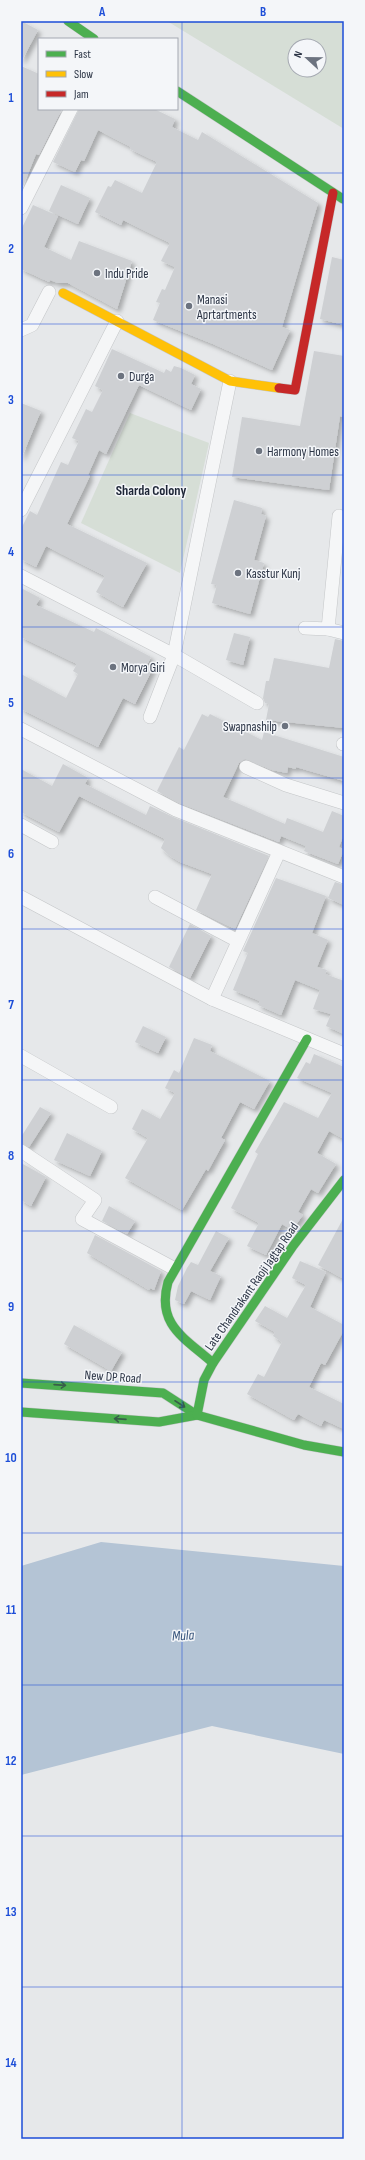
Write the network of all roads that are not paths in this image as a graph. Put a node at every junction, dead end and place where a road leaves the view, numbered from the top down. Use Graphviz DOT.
graph roads {
  1 [pos="68,21"];
  2 [pos="93,38"];
  3 [pos="178,93"];
  4 [pos="70,110"];
  5 [pos="333,193"];
  6 [pos="344,200"];
  7 [pos="21,208"];
  8 [pos="49,292"];
  9 [pos="63,293"];
  10 [pos="117,321"];
  11 [pos="21,330"];
  12 [pos="230,381"];
  13 [pos="21,510"];
  14 [pos="339,516"];
  15 [pos="21,576"];
  16 [pos="305,628"];
  17 [pos="328,630"];
  18 [pos="344,633"];
  19 [pos="174,655"];
  20 [pos="257,703"];
  21 [pos="150,717"];
  22 [pos="21,729"];
  23 [pos="246,767"];
  24 [pos="344,803"];
  25 [pos="21,825"];
  26 [pos="52,842"];
  27 [pos="279,852"];
  28 [pos="344,877"];
  29 [pos="21,897"];
  30 [pos="155,897"];
  31 [pos="238,941"];
  32 [pos="212,999"];
  33 [pos="307,1039"];
  34 [pos="344,1054"];
  35 [pos="21,1056"];
  36 [pos="111,1107"];
  37 [pos="21,1151"];
  38 [pos="344,1180"];
  39 [pos="173,1268"];
  40 [pos="213,1363"];
  41 [pos="21,1382"];
  42 [pos="21,1412"];
  43 [pos="196,1415"];
  44 [pos="344,1452"];
  1 -- 2 [label="street"];
  3 -- 5 [label="street"];
  4 -- 7 [label="street"];
  5 -- 6 [label="street"];
  5 -- 12 [label="street"];
  8 -- 11 [label="street"];
  9 -- 10 [label="street"];
  10 -- 12 [label="street"];
  10 -- 13 [label="street"];
  12 -- 19 [label="street"];
  14 -- 17 [label="street"];
  15 -- 19 [label="street"];
  16 -- 17 [label="street"];
  17 -- 18 [label="street"];
  19 -- 20 [label="street"];
  19 -- 21 [label="street"];
  22 -- 27 [label="street"];
  23 -- 24 [label="street"];
  25 -- 26 [label="street"];
  27 -- 28 [label="street"];
  27 -- 31 [label="street"];
  29 -- 32 [label="street"];
  30 -- 31 [label="street"];
  31 -- 32 [label="street"];
  32 -- 33 [label="street"];
  33 -- 34 [label="street"];
  33 -- 39 [label="street"];
  35 -- 36 [label="street"];
  37 -- 39 [label="street"];
  38 -- 40 [label="street, Late Chandrakant Raoji Jagtap Road"];
  39 -- 40 [label="street"];
  40 -- 43 [label="street, Late Chandrakant Raoji Jagtap Road"];
  41 -- 43 [label="street, New DP Road, one-way"];
  43 -- 42 [label="street, New DP Road, one-way"];
  43 -- 44 [label="street, New DP Road"];
}
